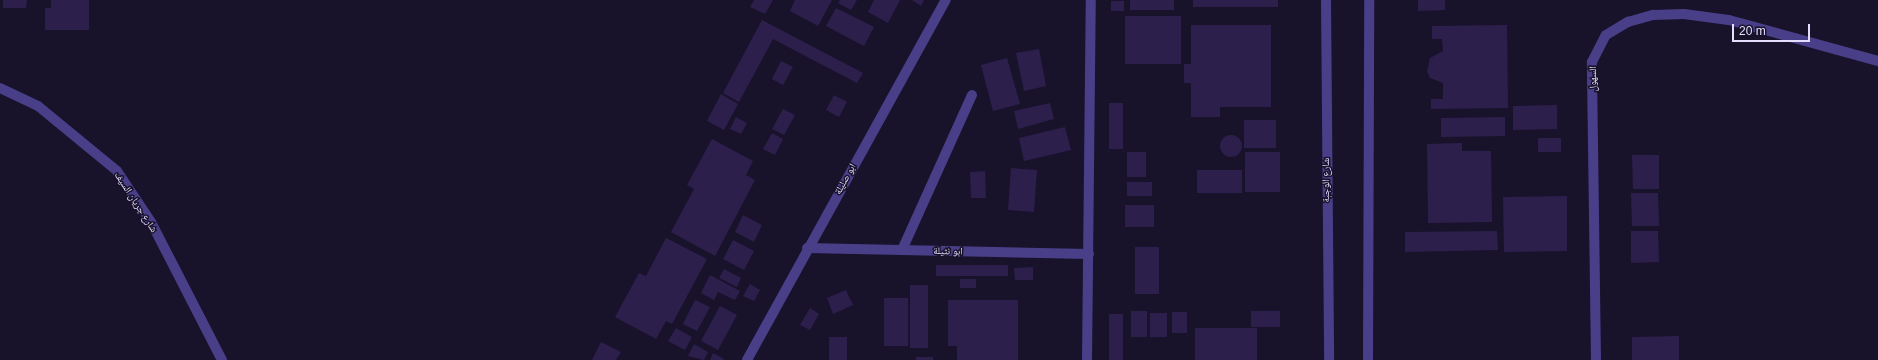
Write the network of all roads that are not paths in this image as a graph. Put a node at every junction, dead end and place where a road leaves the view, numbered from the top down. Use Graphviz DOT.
graph roads {
  1 [pos="946,0"];
  2 [pos="1091,0"];
  3 [pos="1326,0"];
  4 [pos="1369,0"];
  5 [pos="1878,61"];
  6 [pos="0,88"];
  7 [pos="972,95"];
  8 [pos="807,248"];
  9 [pos="902,250"];
  10 [pos="1089,254"];
  11 [pos="222,360"];
  12 [pos="747,360"];
  13 [pos="1087,360"];
  14 [pos="1328,360"];
  15 [pos="1368,360"];
  16 [pos="1596,360"];
  1 -- 8 [label="street, ابو صليلة"];
  2 -- 10 [label="street"];
  3 -- 14 [label="street, شارع الوجبة"];
  4 -- 15 [label="street"];
  5 -- 16 [label="street, السهول"];
  6 -- 11 [label="street, شارع جريان السيف"];
  7 -- 9 [label="street"];
  8 -- 9 [label="street, ابو نثيلة"];
  8 -- 12 [label="street, ابو صليلة"];
  9 -- 10 [label="street, ابو نثيلة"];
  10 -- 13 [label="street"];
}
